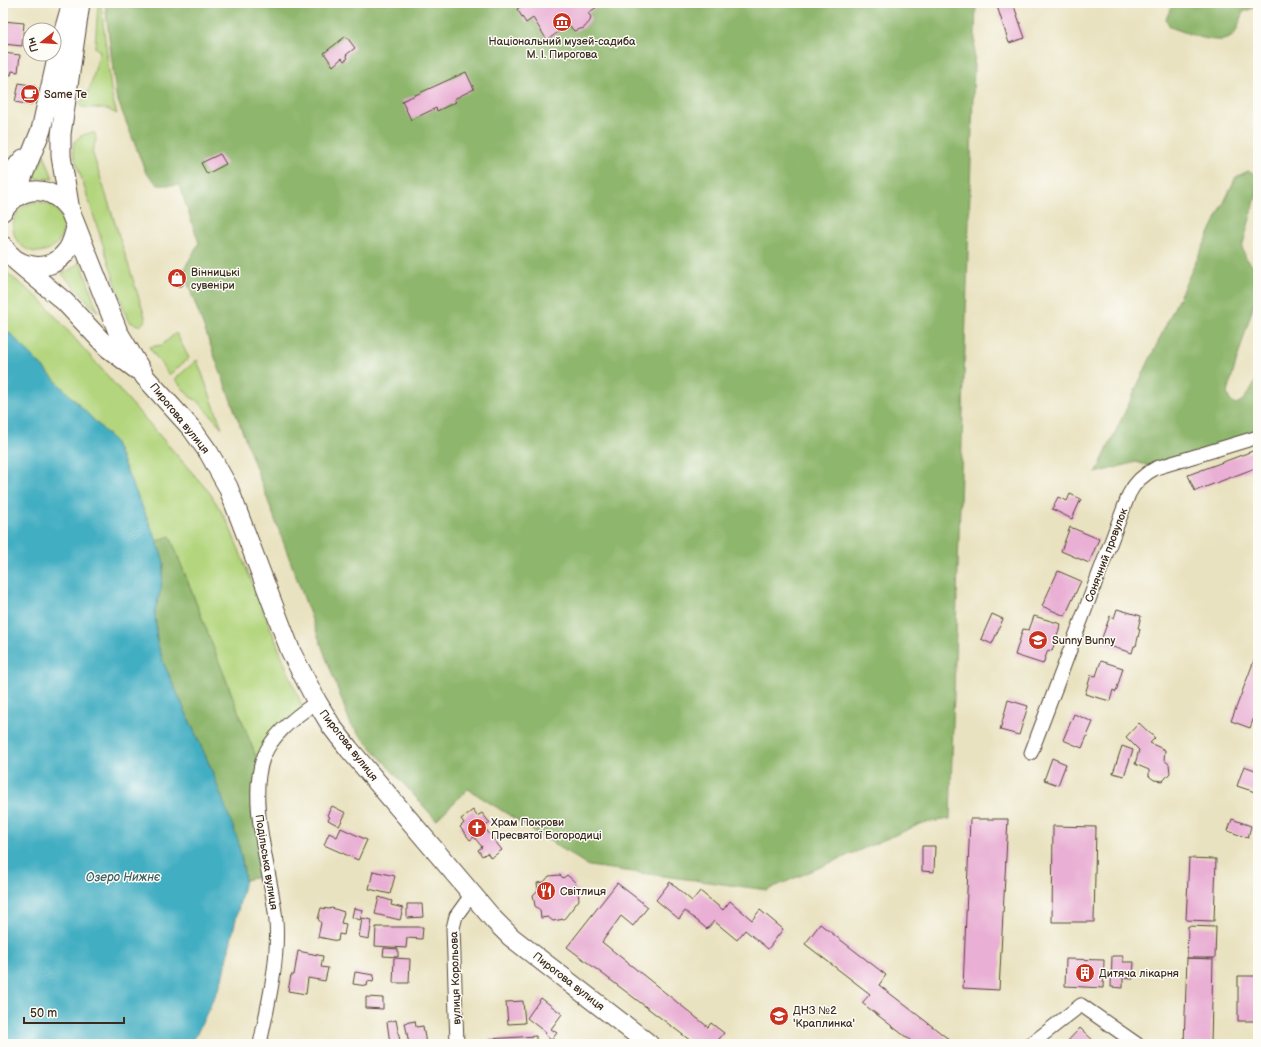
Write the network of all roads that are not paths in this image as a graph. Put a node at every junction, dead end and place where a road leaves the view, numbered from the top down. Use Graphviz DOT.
graph roads {
  1 [pos="72,3"];
  2 [pos="80,3"];
  3 [pos="35,144"];
  4 [pos="3,184"];
  5 [pos="8,203"];
  6 [pos="73,219"];
  7 [pos="7,253"];
  8 [pos="145,376"];
  9 [pos="1258,437"];
  10 [pos="317,702"];
  11 [pos="1032,753"];
  12 [pos="472,894"];
  13 [pos="260,1044"];
  14 [pos="457,1044"];
  15 [pos="649,1044"];
  16 [pos="1031,1044"];
  17 [pos="1137,1044"];
  1 -- 3 [label="street"];
  2 -- 6 [label="street, Пирогова вулиця"];
  3 -- 4 [label="street"];
  3 -- 5 [label="street"];
  5 -- 6 [label="street"];
  6 -- 7 [label="street"];
  6 -- 8 [label="street, Пирогова вулиця"];
  7 -- 8 [label="street, Пирогова вулиця"];
  8 -- 10 [label="street, Пирогова вулиця"];
  9 -- 11 [label="street, Сонячний провулок"];
  10 -- 12 [label="street, Пирогова вулиця"];
  10 -- 13 [label="street, Подільська вулиця"];
  12 -- 14 [label="street, вулиця Корольова"];
  12 -- 15 [label="street, Пирогова вулиця"];
  16 -- 17 [label="street"];
}
